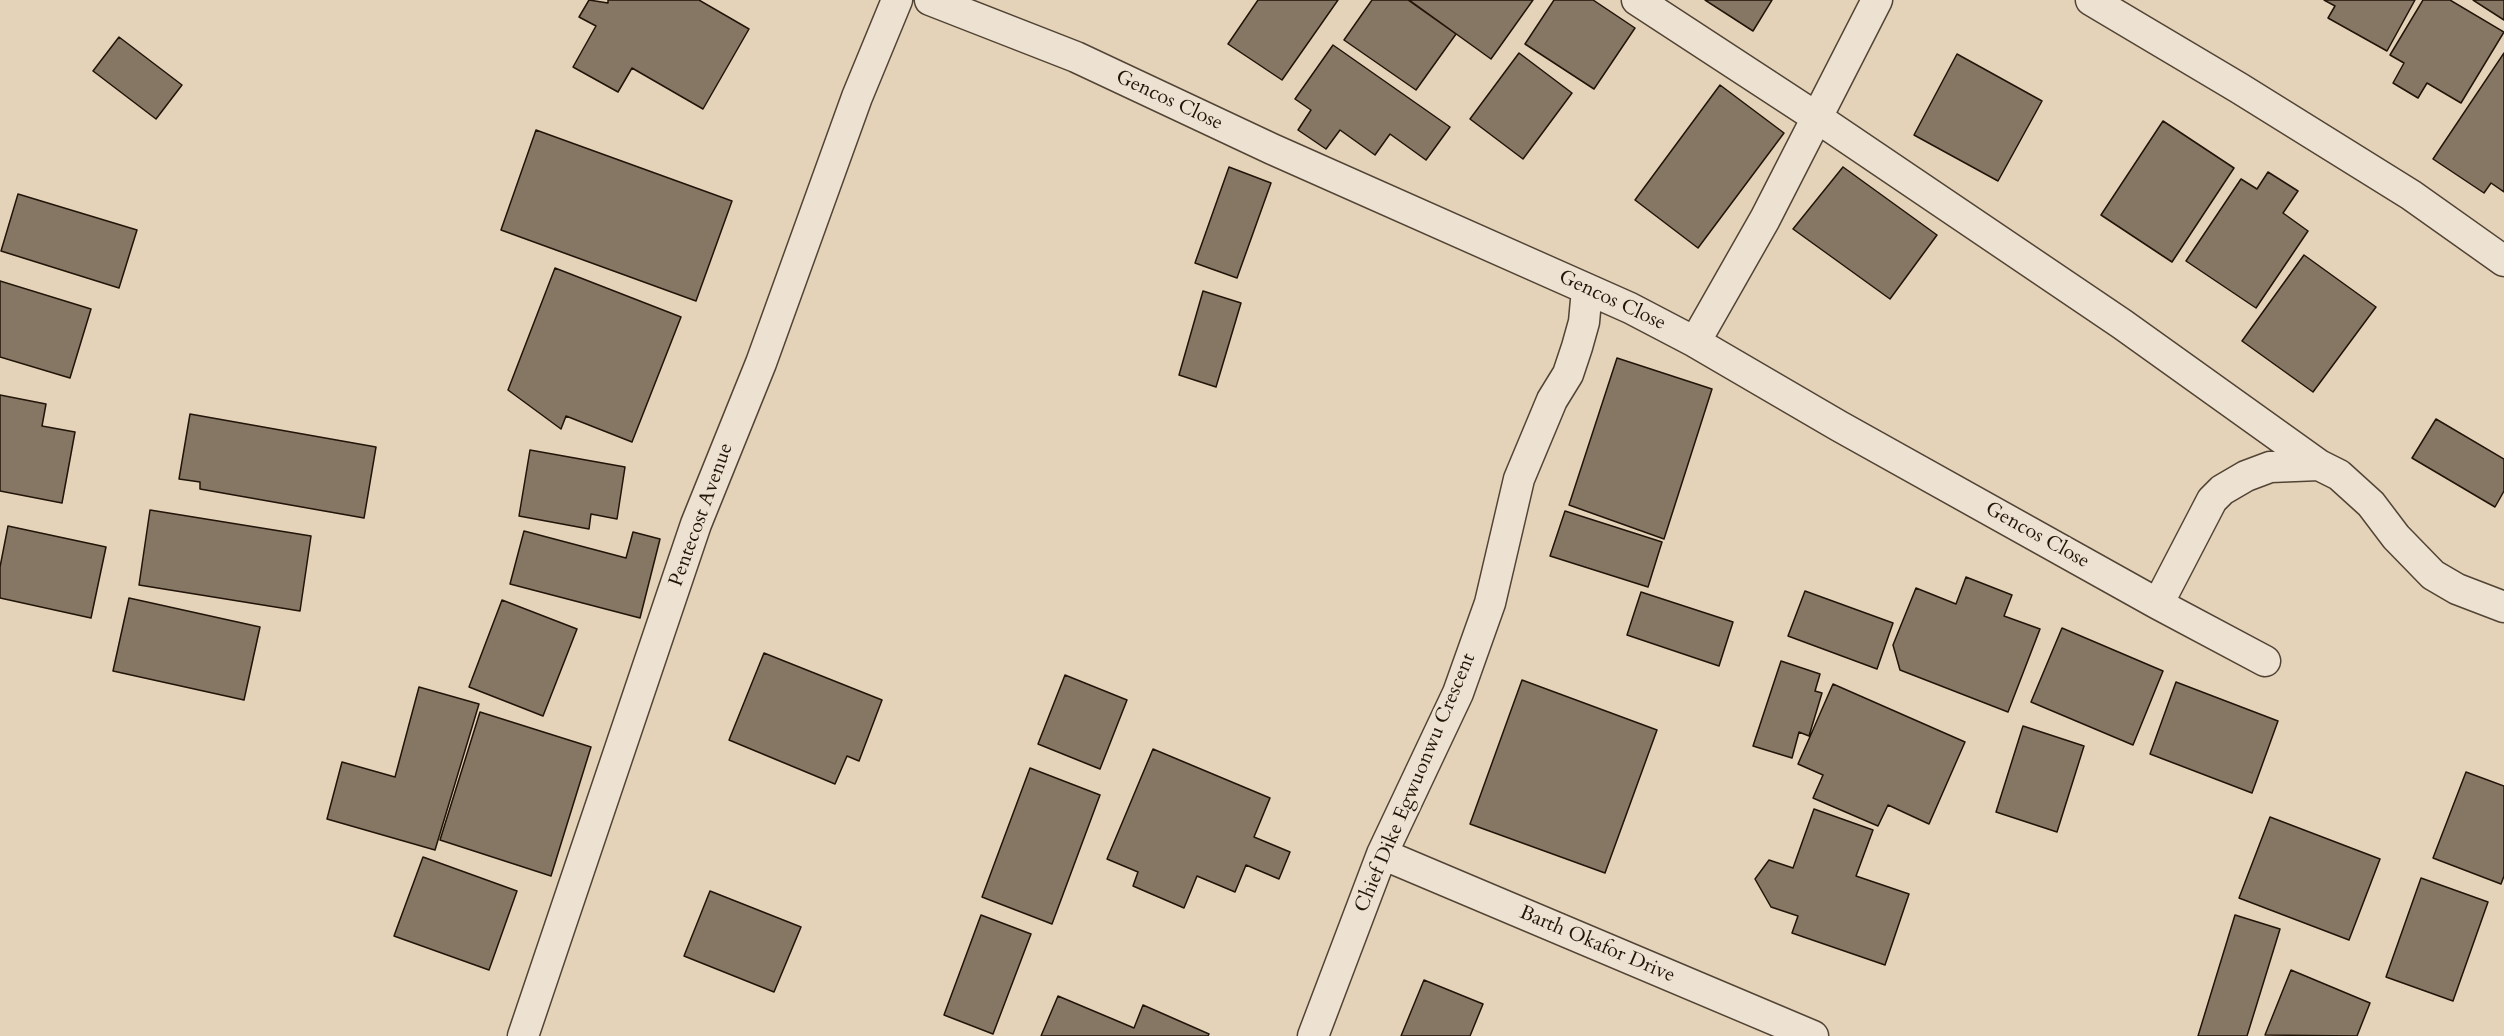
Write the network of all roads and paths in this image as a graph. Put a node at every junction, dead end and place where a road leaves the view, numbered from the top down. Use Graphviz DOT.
graph roads {
  1 [pos="897,0"];
  2 [pos="930,0"];
  3 [pos="1637,0"];
  4 [pos="1877,0"];
  5 [pos="2091,0"];
  6 [pos="1816,117"];
  7 [pos="2504,261"];
  8 [pos="1587,289"];
  9 [pos="1695,342"];
  10 [pos="2319,465"];
  11 [pos="2158,604"];
  12 [pos="2504,607"];
  13 [pos="2265,661"];
  14 [pos="1382,854"];
  15 [pos="523,1036"];
  16 [pos="1313,1036"];
  17 [pos="1812,1036"];
  1 -- 15 [label="street, Pentecost Avenue"];
  2 -- 8 [label="street, Gencos Close"];
  3 -- 6 [label="street"];
  4 -- 6 [label="street"];
  5 -- 7 [label="street"];
  6 -- 9 [label="street"];
  6 -- 10 [label="street"];
  8 -- 9 [label="street, Gencos Close"];
  8 -- 14 [label="street, Chief Dike Egwuonwu Crescent"];
  9 -- 11 [label="street, Gencos Close"];
  10 -- 11 [label="street"];
  10 -- 12 [label="street"];
  11 -- 13 [label="street, Gencos Close"];
  14 -- 16 [label="street, Chief Dike Egwuonwu Crescent"];
  14 -- 17 [label="street, Barth Okafor Drive"];
}
